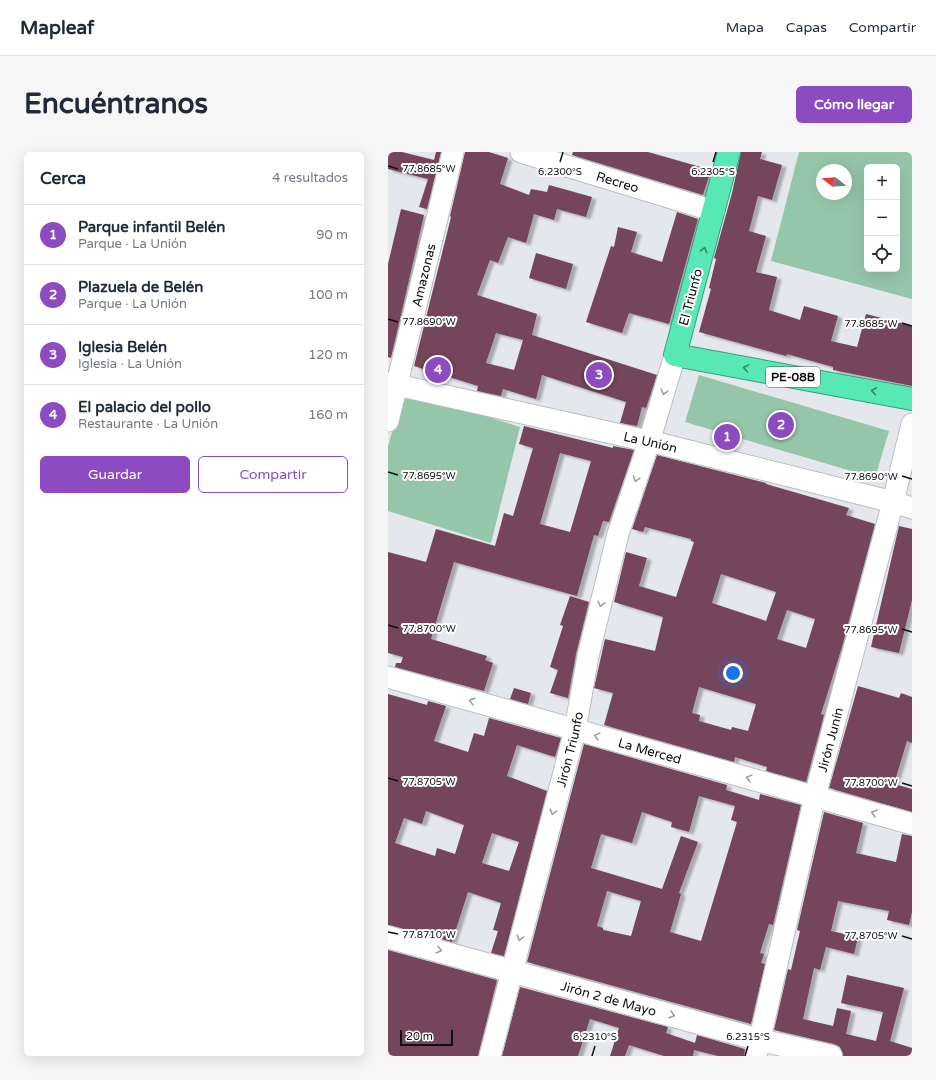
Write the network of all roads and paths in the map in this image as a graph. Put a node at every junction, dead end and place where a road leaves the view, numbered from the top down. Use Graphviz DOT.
graph roads {
  1 [pos="453,152"];
  2 [pos="521,152"];
  3 [pos="729,152"];
  4 [pos="714,211"];
  5 [pos="675,355"];
  6 [pos="392,384"];
  7 [pos="912,398"];
  8 [pos="388,421"];
  9 [pos="912,424"];
  10 [pos="649,442"];
  11 [pos="903,505"];
  12 [pos="388,677"];
  13 [pos="576,730"];
  14 [pos="815,796"];
  15 [pos="912,824"];
  16 [pos="388,937"];
  17 [pos="511,970"];
  18 [pos="758,1048"];
  19 [pos="490,1056"];
  20 [pos="831,1056"];
  1 -- 6 [label="street, Amazonas"];
  2 -- 4 [label="street, Recreo"];
  3 -- 4 [label="highway, El Triunfo"];
  5 -- 4 [label="highway, El Triunfo, one-way"];
  7 -- 5 [label="highway, PE-08B, one-way"];
  5 -- 10 [label="street, El Triunfo, one-way"];
  6 -- 8 [label="street, Amazonas"];
  6 -- 10 [label="street, La Unión"];
  9 -- 11 [label="street, Jirón Junín"];
  10 -- 11 [label="street, La Unión"];
  10 -- 13 [label="street, Jirón Triunfo, one-way"];
  11 -- 14 [label="street, Jirón Junín"];
  13 -- 12 [label="street, La Merced, one-way"];
  14 -- 13 [label="street, La Merced, one-way"];
  13 -- 17 [label="street, Jirón Triunfo, one-way"];
  15 -- 14 [label="street, La Merced, one-way"];
  14 -- 18 [label="street, Jirón Junín"];
  16 -- 17 [label="main road, Jirón 2 de Mayo, one-way"];
  17 -- 18 [label="main road, Jirón 2 de Mayo, one-way"];
  17 -- 19 [label="street, Jirón Triunfo"];
  18 -- 20 [label="main road, Jirón 2 de Mayo"];
}
